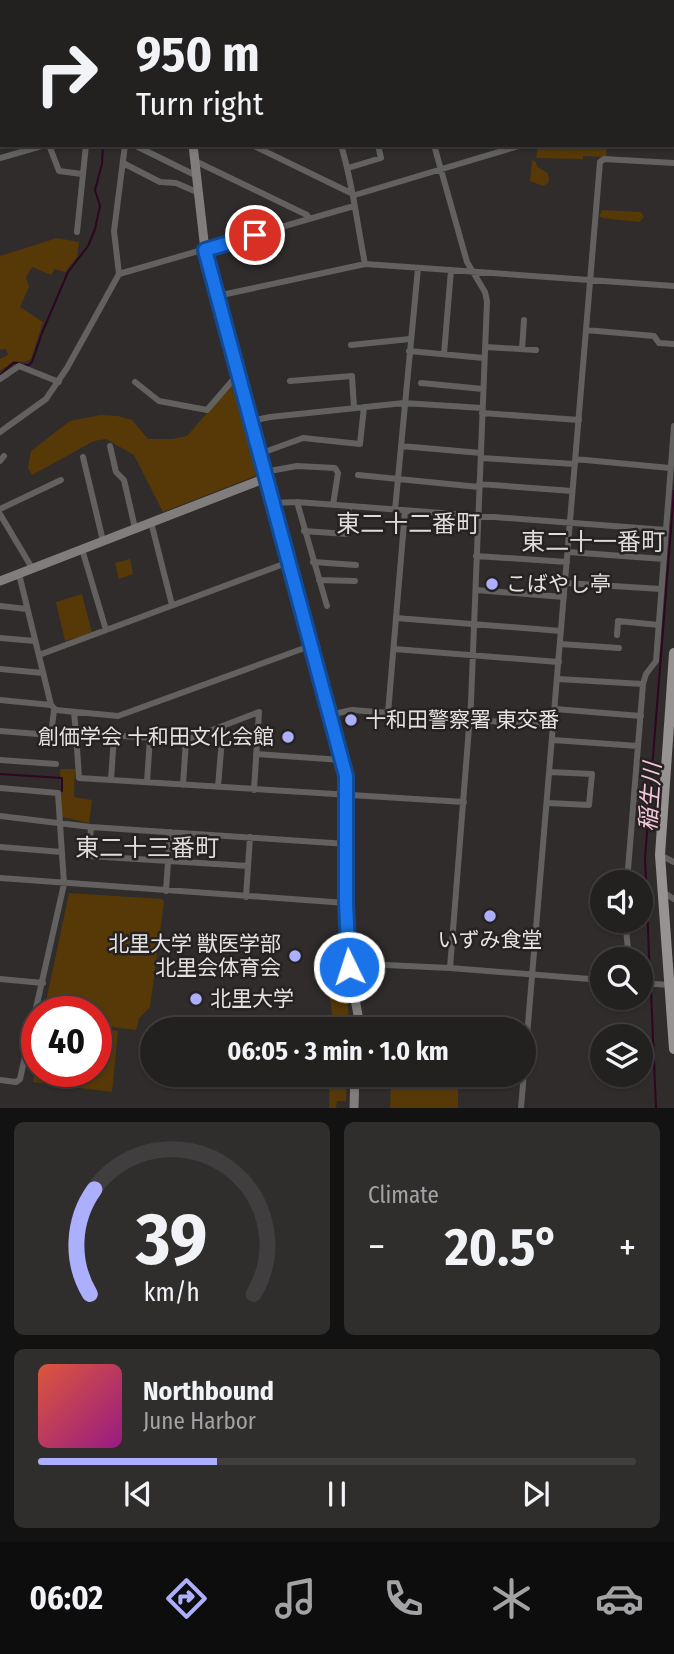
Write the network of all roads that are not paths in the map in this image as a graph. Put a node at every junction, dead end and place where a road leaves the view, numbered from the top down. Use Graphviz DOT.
graph roads {
  1 [pos="39,147"];
  2 [pos="48,147"];
  3 [pos="86,147"];
  4 [pos="125,147"];
  5 [pos="138,147"];
  6 [pos="193,147"];
  7 [pos="256,147"];
  8 [pos="342,147"];
  9 [pos="378,147"];
  10 [pos="435,147"];
  11 [pos="501,148"];
  12 [pos="0,149"];
  13 [pos="1,157"];
  14 [pos="195,161"];
  15 [pos="123,163"];
  16 [pos="674,163"];
  17 [pos="348,168"];
  18 [pos="441,170"];
  19 [pos="82,174"];
  20 [pos="197,176"];
  21 [pos="199,193"];
  22 [pos="355,195"];
  23 [pos="354,206"];
  24 [pos="309,219"];
  25 [pos="77,232"];
  26 [pos="205,250"];
  27 [pos="365,264"];
  28 [pos="418,268"];
  29 [pos="451,270"];
  30 [pos="472,271"];
  31 [pos="118,274"];
  32 [pos="591,281"];
  33 [pos="674,286"];
  34 [pos="217,296"];
  35 [pos="524,320"];
  36 [pos="586,330"];
  37 [pos="410,339"];
  38 [pos="674,344"];
  39 [pos="351,345"];
  40 [pos="485,346"];
  41 [pos="522,349"];
  42 [pos="536,350"];
  43 [pos="409,351"];
  44 [pos="444,354"];
  45 [pos="484,358"];
  46 [pos="238,374"];
  47 [pos="0,379"];
  48 [pos="290,381"];
  49 [pos="58,382"];
  50 [pos="135,382"];
  51 [pos="421,383"];
  52 [pos="483,389"];
  53 [pos="404,403"];
  54 [pos="365,407"];
  55 [pos="354,408"];
  56 [pos="482,411"];
  57 [pos="579,420"];
  58 [pos="251,421"];
  59 [pos="674,426"];
  60 [pos="0,431"];
  61 [pos="110,446"];
  62 [pos="401,446"];
  63 [pos="259,454"];
  64 [pos="481,455"];
  65 [pos="83,457"];
  66 [pos="575,462"];
  67 [pos="670,468"];
  68 [pos="265,475"];
  69 [pos="358,475"];
  70 [pos="61,480"];
  71 [pos="397,480"];
  72 [pos="479,486"];
  73 [pos="572,491"];
  74 [pos="297,502"];
  75 [pos="273,503"];
  76 [pos="334,505"];
  77 [pos="349,506"];
  78 [pos="395,510"];
  79 [pos="0,511"];
  80 [pos="405,511"];
  81 [pos="478,516"];
  82 [pos="151,522"];
  83 [pos="570,523"];
  84 [pos="135,528"];
  85 [pos="666,530"];
  86 [pos="304,531"];
  87 [pos="103,541"];
  88 [pos="82,549"];
  89 [pos="568,552"];
  90 [pos="476,556"];
  91 [pos="664,559"];
  92 [pos="289,562"];
  93 [pos="313,562"];
  94 [pos="567,562"];
  95 [pos="356,565"];
  96 [pos="32,568"];
  97 [pos="19,574"];
  98 [pos="319,580"];
  99 [pos="0,581"];
  100 [pos="355,582"];
  101 [pos="565,583"];
  102 [pos="661,589"];
  103 [pos="476,590"];
  104 [pos="564,597"];
  105 [pos="172,605"];
  106 [pos="0,606"];
  107 [pos="327,606"];
  108 [pos="27,608"];
  109 [pos="396,618"];
  110 [pos="474,624"];
  111 [pos="659,625"];
  112 [pos="106,630"];
  113 [pos="561,631"];
  114 [pos="617,635"];
  115 [pos="0,638"];
  116 [pos="35,641"];
  117 [pos="560,644"];
  118 [pos="310,646"];
  119 [pos="619,648"];
  120 [pos="394,649"];
  121 [pos="674,653"];
  122 [pos="39,655"];
  123 [pos="473,655"];
  124 [pos="559,662"];
  125 [pos="0,670"];
  126 [pos="43,673"];
  127 [pos="558,678"];
  128 [pos="643,684"];
  129 [pos="0,700"];
  130 [pos="53,707"];
  131 [pos="555,709"];
  132 [pos="75,712"];
  133 [pos="388,713"];
  134 [pos="329,715"];
  135 [pos="640,716"];
  136 [pos="470,719"];
  137 [pos="223,726"];
  138 [pos="554,726"];
  139 [pos="0,731"];
  140 [pos="76,733"];
  141 [pos="114,736"];
  142 [pos="150,738"];
  143 [pos="186,740"];
  144 [pos="553,740"];
  145 [pos="638,746"];
  146 [pos="257,754"];
  147 [pos="0,760"];
  148 [pos="342,760"];
  149 [pos="56,764"];
  150 [pos="669,769"];
  151 [pos="550,772"];
  152 [pos="111,780"];
  153 [pos="147,782"];
  154 [pos="183,785"];
  155 [pos="218,787"];
  156 [pos="0,788"];
  157 [pos="254,790"];
  158 [pos="347,796"];
  159 [pos="464,802"];
  160 [pos="548,803"];
  161 [pos="0,816"];
  162 [pos="60,821"];
  163 [pos="91,827"];
  164 [pos="170,832"];
  165 [pos="250,837"];
  166 [pos="347,844"];
  167 [pos="0,847"];
  168 [pos="62,852"];
  169 [pos="660,855"];
  170 [pos="168,861"];
  171 [pos="674,862"];
  172 [pos="248,866"];
  173 [pos="628,870"];
  174 [pos="0,878"];
  175 [pos="64,884"];
  176 [pos="166,891"];
  177 [pos="662,894"];
  178 [pos="246,897"];
  179 [pos="674,899"];
  180 [pos="346,903"];
  181 [pos="349,967"];
  182 [pos="450,968"];
  183 [pos="671,969"];
  184 [pos="533,974"];
  185 [pos="0,979"];
  186 [pos="590,979"];
  187 [pos="43,983"];
  188 [pos="653,984"];
  189 [pos="670,985"];
  190 [pos="358,1017"];
  191 [pos="674,1049"];
  192 [pos="0,1080"];
  193 [pos="355,1087"];
  194 [pos="354,1108"];
  195 [pos="522,1108"];
  1 -- 13 [label="street"];
  2 -- 19 [label="street"];
  3 -- 19 [label="street"];
  4 -- 15 [label="street"];
  5 -- 20 [label="street"];
  6 -- 14 [label="street"];
  7 -- 22 [label="street"];
  8 -- 17 [label="street"];
  9 -- 17 [label="street"];
  10 -- 18 [label="street"];
  11 -- 18 [label="street"];
  12 -- 13 [label="street"];
  14 -- 20 [label="street"];
  14 -- 24 [label="street"];
  15 -- 21 [label="street"];
  15 -- 31 [label="street"];
  16 -- 32 [label="street"];
  17 -- 22 [label="street"];
  18 -- 22 [label="street"];
  18 -- 30 [label="street"];
  19 -- 25 [label="street"];
  20 -- 21 [label="street"];
  21 -- 26 [label="street"];
  22 -- 23 [label="street"];
  23 -- 24 [label="street"];
  23 -- 27 [label="street"];
  24 -- 26 [label="street"];
  26 -- 31 [label="street"];
  26 -- 34 [label="street"];
  27 -- 28 [label="street"];
  27 -- 34 [label="street"];
  28 -- 29 [label="street"];
  28 -- 37 [label="street"];
  29 -- 30 [label="street"];
  29 -- 44 [label="street"];
  30 -- 32 [label="street"];
  30 -- 40 [label="street"];
  31 -- 49 [label="street"];
  32 -- 33 [label="street"];
  32 -- 36 [label="street"];
  34 -- 46 [label="street"];
  35 -- 41 [label="street"];
  36 -- 38 [label="street"];
  36 -- 57 [label="street"];
  37 -- 39 [label="street"];
  37 -- 43 [label="street"];
  40 -- 41 [label="street"];
  40 -- 45 [label="street"];
  41 -- 42 [label="street"];
  43 -- 44 [label="street"];
  43 -- 53 [label="street"];
  44 -- 45 [label="street"];
  45 -- 52 [label="street"];
  46 -- 50 [label="street"];
  46 -- 58 [label="street"];
  47 -- 49 [label="street"];
  48 -- 55 [label="street"];
  49 -- 60 [label="street"];
  51 -- 52 [label="street"];
  52 -- 56 [label="street"];
  53 -- 54 [label="street"];
  53 -- 56 [label="street"];
  53 -- 62 [label="street"];
  54 -- 55 [label="street"];
  54 -- 63 [label="street"];
  55 -- 58 [label="street"];
  56 -- 57 [label="street"];
  56 -- 64 [label="street"];
  57 -- 66 [label="street"];
  58 -- 63 [label="street"];
  59 -- 67 [label="street"];
  61 -- 84 [label="street"];
  62 -- 64 [label="street"];
  62 -- 71 [label="street"];
  63 -- 68 [label="street"];
  64 -- 66 [label="street"];
  64 -- 72 [label="street"];
  65 -- 87 [label="street"];
  66 -- 67 [label="street"];
  66 -- 73 [label="street"];
  67 -- 85 [label="street"];
  68 -- 75 [label="street"];
  68 -- 76 [label="street"];
  68 -- 82 [label="street"];
  69 -- 71 [label="street"];
  70 -- 79 [label="street"];
  71 -- 72 [label="street"];
  71 -- 78 [label="street"];
  72 -- 73 [label="street"];
  72 -- 81 [label="street"];
  73 -- 83 [label="street"];
  74 -- 75 [label="street"];
  74 -- 76 [label="street"];
  74 -- 86 [label="street"];
  75 -- 92 [label="street"];
  76 -- 77 [label="street"];
  77 -- 78 [label="street"];
  77 -- 86 [label="street"];
  78 -- 80 [label="street"];
  79 -- 96 [label="street"];
  80 -- 81 [label="street"];
  80 -- 109 [label="street"];
  81 -- 83 [label="street"];
  81 -- 90 [label="street"];
  82 -- 84 [label="street"];
  82 -- 105 [label="street"];
  83 -- 85 [label="street"];
  83 -- 89 [label="street"];
  84 -- 87 [label="street"];
  85 -- 91 [label="street"];
  86 -- 93 [label="street"];
  87 -- 88 [label="street"];
  88 -- 96 [label="street"];
  88 -- 112 [label="street"];
  89 -- 91 [label="street"];
  89 -- 94 [label="street"];
  90 -- 94 [label="street"];
  90 -- 103 [label="street"];
  91 -- 102 [label="street"];
  92 -- 105 [label="street"];
  92 -- 118 [label="street"];
  93 -- 95 [label="street"];
  93 -- 98 [label="street"];
  94 -- 101 [label="street"];
  96 -- 97 [label="street"];
  97 -- 99 [label="street"];
  97 -- 108 [label="street"];
  98 -- 100 [label="street"];
  98 -- 107 [label="street"];
  101 -- 102 [label="street"];
  101 -- 104 [label="street"];
  102 -- 111 [label="street"];
  103 -- 104 [label="street"];
  103 -- 110 [label="street"];
  104 -- 113 [label="street"];
  105 -- 112 [label="street"];
  106 -- 108 [label="street"];
  108 -- 116 [label="street"];
  109 -- 110 [label="street"];
  109 -- 120 [label="street"];
  110 -- 113 [label="street"];
  110 -- 123 [label="street"];
  111 -- 114 [label="street"];
  111 -- 128 [label="street"];
  112 -- 122 [label="street"];
  113 -- 117 [label="street"];
  115 -- 116 [label="street"];
  116 -- 122 [label="street"];
  117 -- 119 [label="street"];
  117 -- 124 [label="street"];
  118 -- 132 [label="street"];
  118 -- 134 [label="street"];
  120 -- 123 [label="street"];
  120 -- 133 [label="street"];
  121 -- 150 [label="main road"];
  122 -- 126 [label="street"];
  123 -- 124 [label="street"];
  123 -- 136 [label="street"];
  124 -- 127 [label="street"];
  125 -- 126 [label="street"];
  126 -- 130 [label="street"];
  127 -- 128 [label="street"];
  127 -- 131 [label="street"];
  128 -- 135 [label="street"];
  129 -- 130 [label="street"];
  130 -- 132 [label="street"];
  130 -- 139 [label="street"];
  131 -- 135 [label="street"];
  131 -- 138 [label="street"];
  132 -- 140 [label="street"];
  133 -- 134 [label="street"];
  133 -- 136 [label="street"];
  134 -- 148 [label="street"];
  135 -- 145 [label="street"];
  136 -- 138 [label="street"];
  136 -- 159 [label="street"];
  137 -- 143 [label="street"];
  137 -- 146 [label="street"];
  137 -- 155 [label="street"];
  138 -- 144 [label="street"];
  140 -- 141 [label="street"];
  140 -- 152 [label="street"];
  141 -- 142 [label="street"];
  141 -- 152 [label="street"];
  142 -- 143 [label="street"];
  142 -- 153 [label="street"];
  143 -- 154 [label="street"];
  144 -- 145 [label="street"];
  144 -- 151 [label="street"];
  145 -- 173 [label="street"];
  146 -- 148 [label="street"];
  146 -- 157 [label="street"];
  147 -- 149 [label="street"];
  148 -- 158 [label="street"];
  150 -- 169 [label="main road"];
  151 -- 160 [label="street"];
  151 -- 160 [label="street"];
  152 -- 153 [label="street"];
  153 -- 154 [label="street"];
  154 -- 155 [label="street"];
  155 -- 157 [label="street"];
  156 -- 162 [label="street"];
  157 -- 158 [label="street"];
  158 -- 159 [label="street"];
  158 -- 166 [label="street"];
  159 -- 182 [label="street"];
  160 -- 184 [label="street"];
  161 -- 162 [label="street"];
  162 -- 163 [label="street"];
  162 -- 168 [label="street"];
  163 -- 164 [label="street"];
  163 -- 170 [label="street"];
  164 -- 165 [label="street"];
  164 -- 170 [label="street"];
  165 -- 166 [label="street"];
  165 -- 172 [label="street"];
  166 -- 180 [label="street"];
  167 -- 168 [label="street"];
  168 -- 175 [label="street"];
  169 -- 171 [label="street"];
  169 -- 177 [label="main road"];
  170 -- 172 [label="street"];
  170 -- 176 [label="street"];
  172 -- 178 [label="street"];
  174 -- 175 [label="street"];
  175 -- 176 [label="street"];
  175 -- 187 [label="street"];
  176 -- 178 [label="street"];
  177 -- 179 [label="street"];
  177 -- 183 [label="main road"];
  178 -- 180 [label="street"];
  180 -- 181 [label="street"];
  181 -- 182 [label="street"];
  181 -- 190 [label="street"];
  182 -- 184 [label="street"];
  183 -- 189 [label="main road"];
  184 -- 186 [label="street"];
  184 -- 195 [label="street"];
  185 -- 187 [label="street"];
  187 -- 192 [label="street"];
  188 -- 189 [label="street"];
  189 -- 191 [label="main road"];
  193 -- 194 [label="street"];
}
